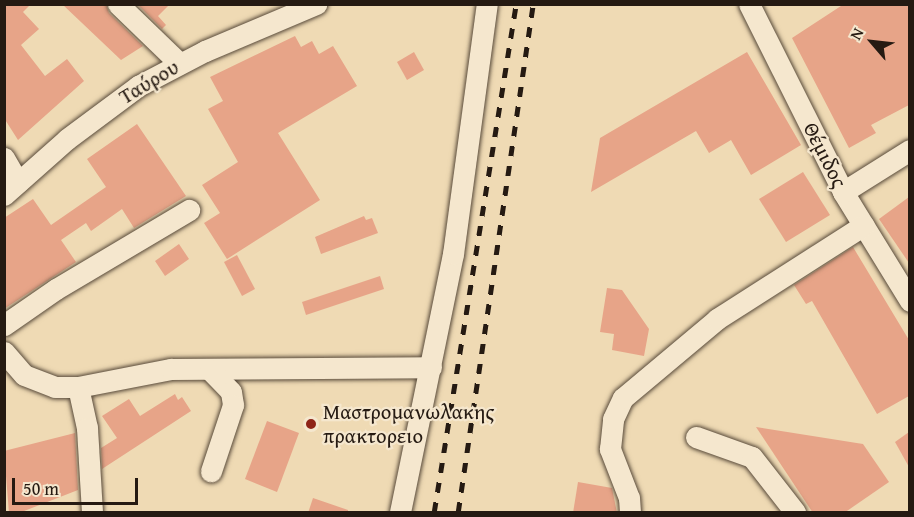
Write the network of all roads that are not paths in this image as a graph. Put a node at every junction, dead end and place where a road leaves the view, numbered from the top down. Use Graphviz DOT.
graph roads {
  1 [pos="118,4"];
  2 [pos="316,4"];
  3 [pos="487,4"];
  4 [pos="749,4"];
  5 [pos="179,63"];
  6 [pos="909,150"];
  7 [pos="4,158"];
  8 [pos="11,188"];
  9 [pos="843,192"];
  10 [pos="189,210"];
  11 [pos="864,225"];
  12 [pos="909,302"];
  13 [pos="4,325"];
  14 [pos="4,352"];
  15 [pos="431,368"];
  16 [pos="210,370"];
  17 [pos="78,387"];
  18 [pos="696,437"];
  19 [pos="211,471"];
  20 [pos="92,513"];
  21 [pos="399,513"];
  22 [pos="630,513"];
  23 [pos="795,513"];
  1 -- 5 [label="street"];
  2 -- 5 [label="street, Ταύρου"];
  3 -- 15 [label="street"];
  4 -- 9 [label="street, Θέμιδος"];
  5 -- 8 [label="street, Ταύρου"];
  6 -- 9 [label="street"];
  7 -- 8 [label="street"];
  9 -- 11 [label="street, Θέμιδος"];
  10 -- 13 [label="street"];
  11 -- 12 [label="street, Θέμιδος"];
  11 -- 22 [label="street"];
  14 -- 17 [label="street"];
  15 -- 16 [label="street"];
  15 -- 21 [label="street"];
  16 -- 17 [label="street"];
  16 -- 19 [label="street"];
  17 -- 20 [label="street"];
  18 -- 23 [label="street"];
}
